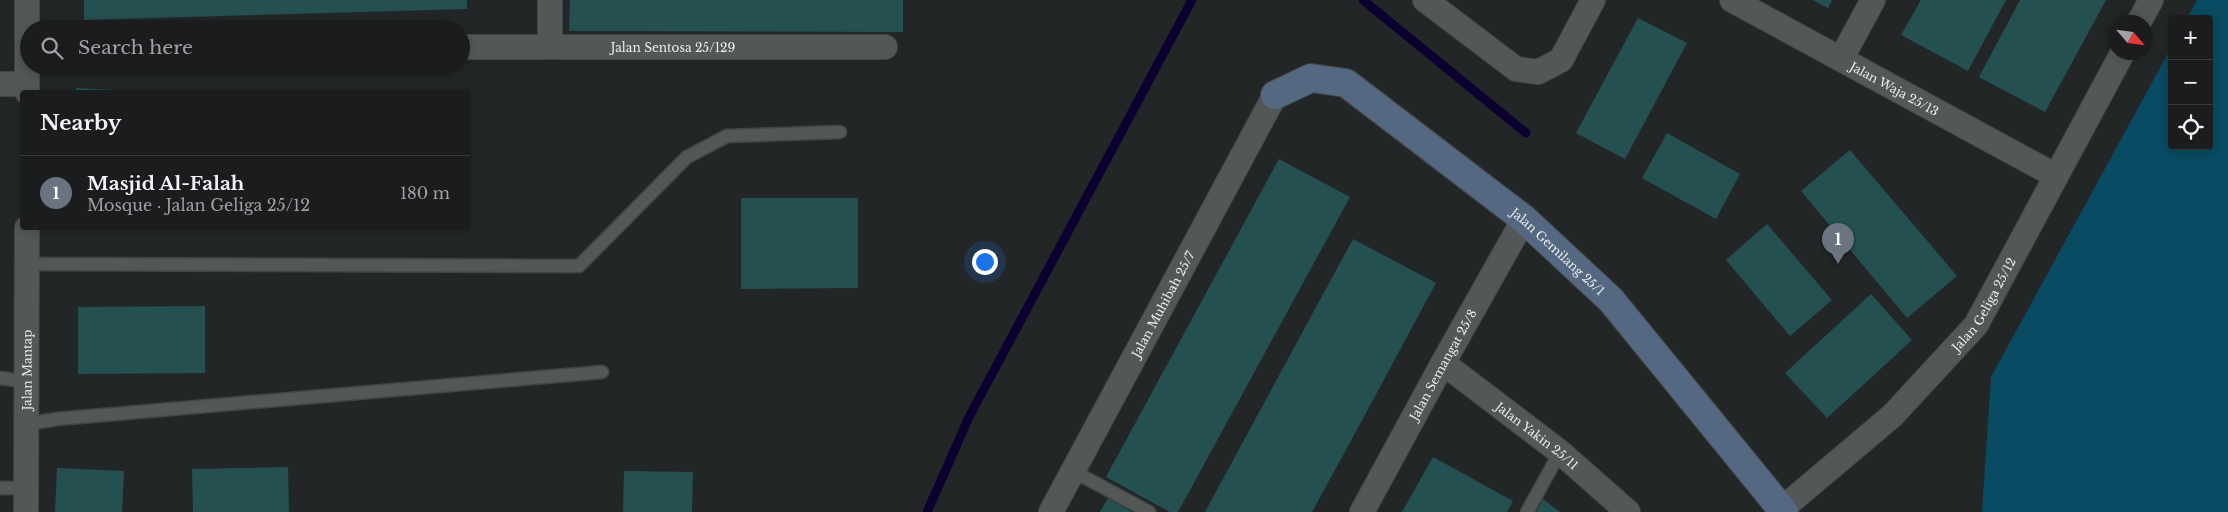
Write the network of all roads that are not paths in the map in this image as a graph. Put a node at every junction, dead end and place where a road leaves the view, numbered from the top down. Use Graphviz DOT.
graph roads {
  1 [pos="27,0"];
  2 [pos="550,0"];
  3 [pos="1425,0"];
  4 [pos="1593,0"];
  5 [pos="1732,0"];
  6 [pos="1873,0"];
  7 [pos="2151,0"];
  8 [pos="2143,15"];
  9 [pos="27,20"];
  10 [pos="470,46"];
  11 [pos="550,47"];
  12 [pos="885,47"];
  13 [pos="1841,59"];
  14 [pos="2119,60"];
  15 [pos="27,75"];
  16 [pos="0,84"];
  17 [pos="27,88"];
  18 [pos="1275,95"];
  19 [pos="840,132"];
  20 [pos="2056,176"];
  21 [pos="1524,219"];
  22 [pos="27,230"];
  23 [pos="27,264"];
  24 [pos="1443,363"];
  25 [pos="602,372"];
  26 [pos="0,378"];
  27 [pos="27,382"];
  28 [pos="27,424"];
  29 [pos="1560,452"];
  30 [pos="1073,471"];
  31 [pos="0,488"];
  32 [pos="27,488"];
  33 [pos="1784,510"];
  34 [pos="26,512"];
  35 [pos="1051,512"];
  36 [pos="1149,512"];
  37 [pos="1362,512"];
  38 [pos="1526,512"];
  39 [pos="1628,512"];
  1 -- 9 [label="street"];
  2 -- 11 [label="street"];
  3 -- 4 [label="street"];
  5 -- 13 [label="street, Jalan Waja 25/13"];
  6 -- 13 [label="street"];
  7 -- 8 [label="street"];
  10 -- 11 [label="street, Jalan Sentosa 25/129"];
  11 -- 12 [label="street, Jalan Sentosa 25/129"];
  13 -- 20 [label="street, Jalan Waja 25/13"];
  14 -- 20 [label="street, Jalan Geliga 25/12"];
  15 -- 17 [label="street"];
  16 -- 17 [label="street"];
  18 -- 21 [label="street, Jalan Gemilang 25/1"];
  18 -- 30 [label="street, Jalan Muhibah 25/7"];
  19 -- 23 [label="lane"];
  20 -- 33 [label="street, Jalan Geliga 25/12"];
  21 -- 24 [label="street, Jalan Semangat 25/8"];
  21 -- 33 [label="street, Jalan Gemilang 25/1"];
  22 -- 23 [label="street, Jalan Mantap"];
  23 -- 27 [label="street, Jalan Mantap"];
  24 -- 29 [label="street, Jalan Yakin 25/11"];
  24 -- 37 [label="street, Jalan Semangat 25/8"];
  25 -- 28 [label="lane"];
  26 -- 27 [label="lane"];
  27 -- 28 [label="street, Jalan Mantap"];
  28 -- 32 [label="street, Jalan Mantap"];
  29 -- 38 [label="lane"];
  29 -- 39 [label="street, Jalan Yakin 25/11"];
  30 -- 35 [label="street, Jalan Muhibah 25/7"];
  30 -- 36 [label="lane"];
  31 -- 32 [label="lane"];
  32 -- 34 [label="street, Jalan Mantap"];
}
